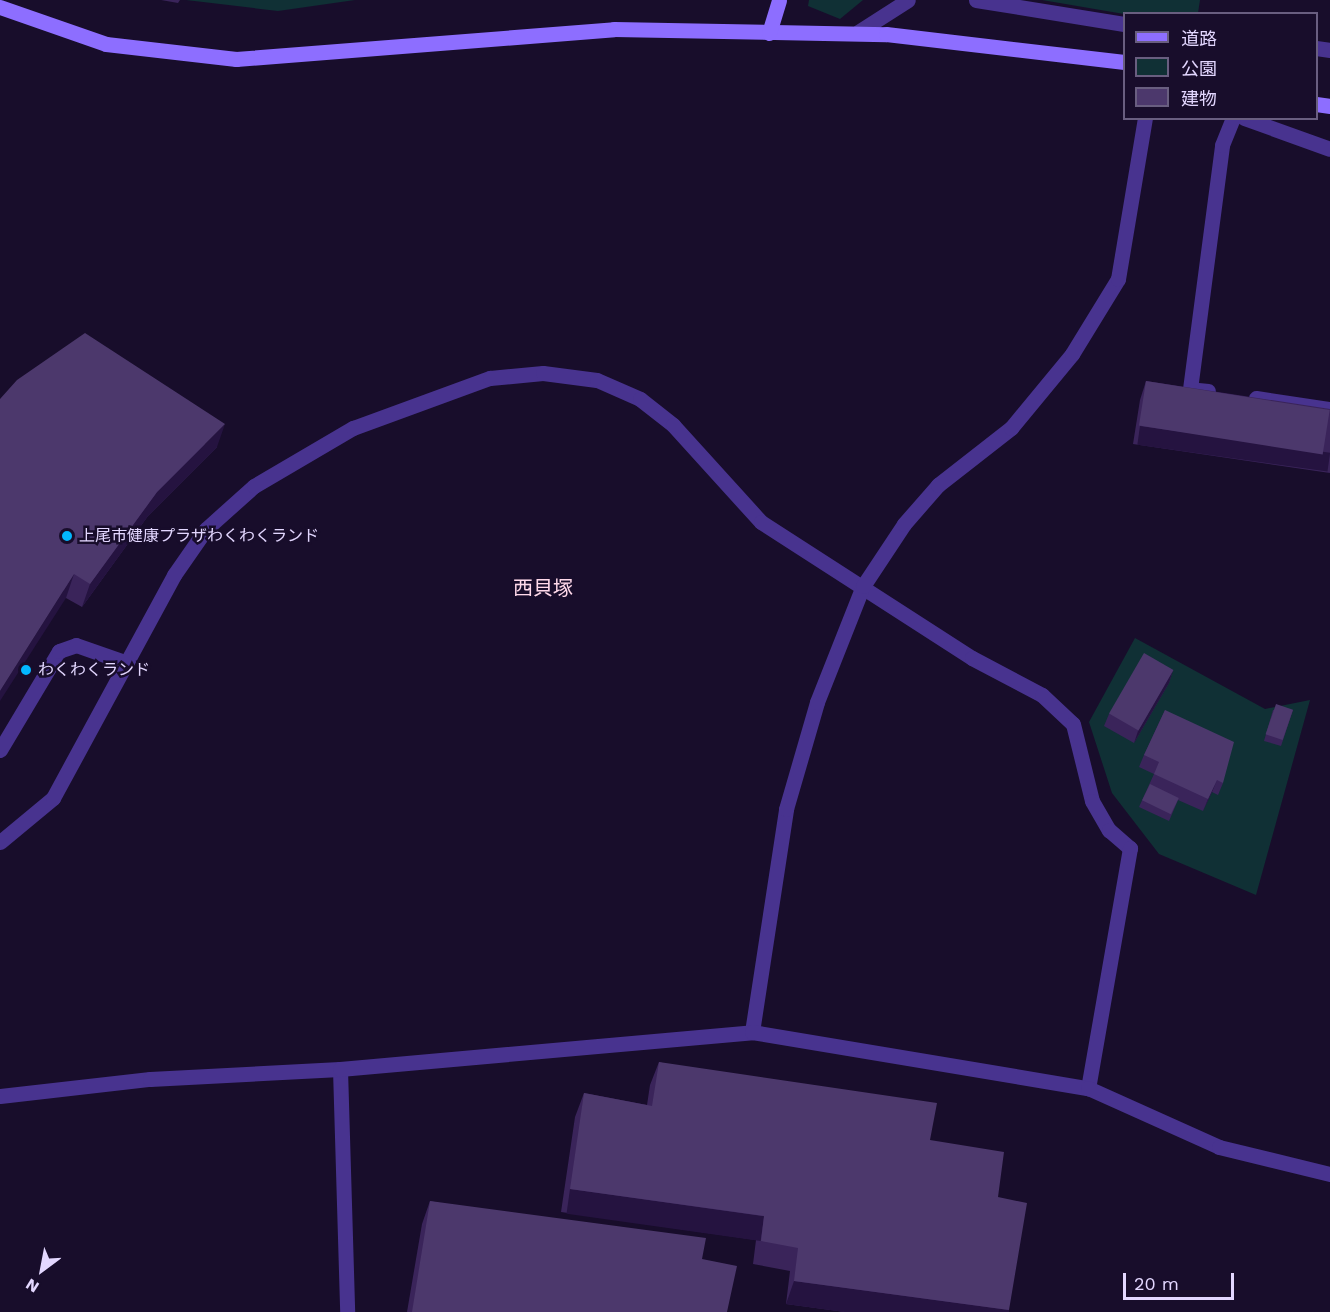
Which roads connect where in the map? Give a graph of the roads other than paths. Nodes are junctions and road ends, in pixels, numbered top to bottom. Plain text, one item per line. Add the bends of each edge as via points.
1 (779, 0) edge
2 (908, 0) edge
3 (976, 0) edge
4 (0, 7) edge
5 (1123, 24) edge
6 (858, 32) junction
7 (770, 33) junction
8 (1123, 62) edge
9 (1144, 120) edge
10 (1232, 120) edge
11 (1250, 120) edge
12 (1330, 149) edge
13 (1330, 409) edge
14 (863, 586) junction
15 (127, 663) junction
16 (0, 750) edge
17 (0, 842) edge
18 (752, 1032) junction
19 (340, 1069) junction
20 (1089, 1088) junction
21 (0, 1096) edge
22 (1330, 1174) edge
23 (347, 1312) edge

1 - 7 street
2 - 6 street
3 - 5 street
4 - 7 street via 106,44 236,60 614,29
6 - 7 street
6 - 8 street
9 - 14 street via 1118,279 1072,354 1019,419 938,485 904,524
10 - 13 street via 1222,145 1190,389
11 - 12 street
14 - 15 street via 761,522 697,449 640,399 597,380 543,373 490,378 353,428 254,486 206,529 180,566
14 - 18 street via 816,702 786,809
14 - 20 street via 1060,709 1072,724 1092,801 1109,830 1130,848
15 - 16 street via 76,645 58,651
15 - 17 street via 53,798
18 - 19 street
18 - 20 street
19 - 21 street via 150,1079
19 - 23 street
20 - 22 street via 1219,1147

